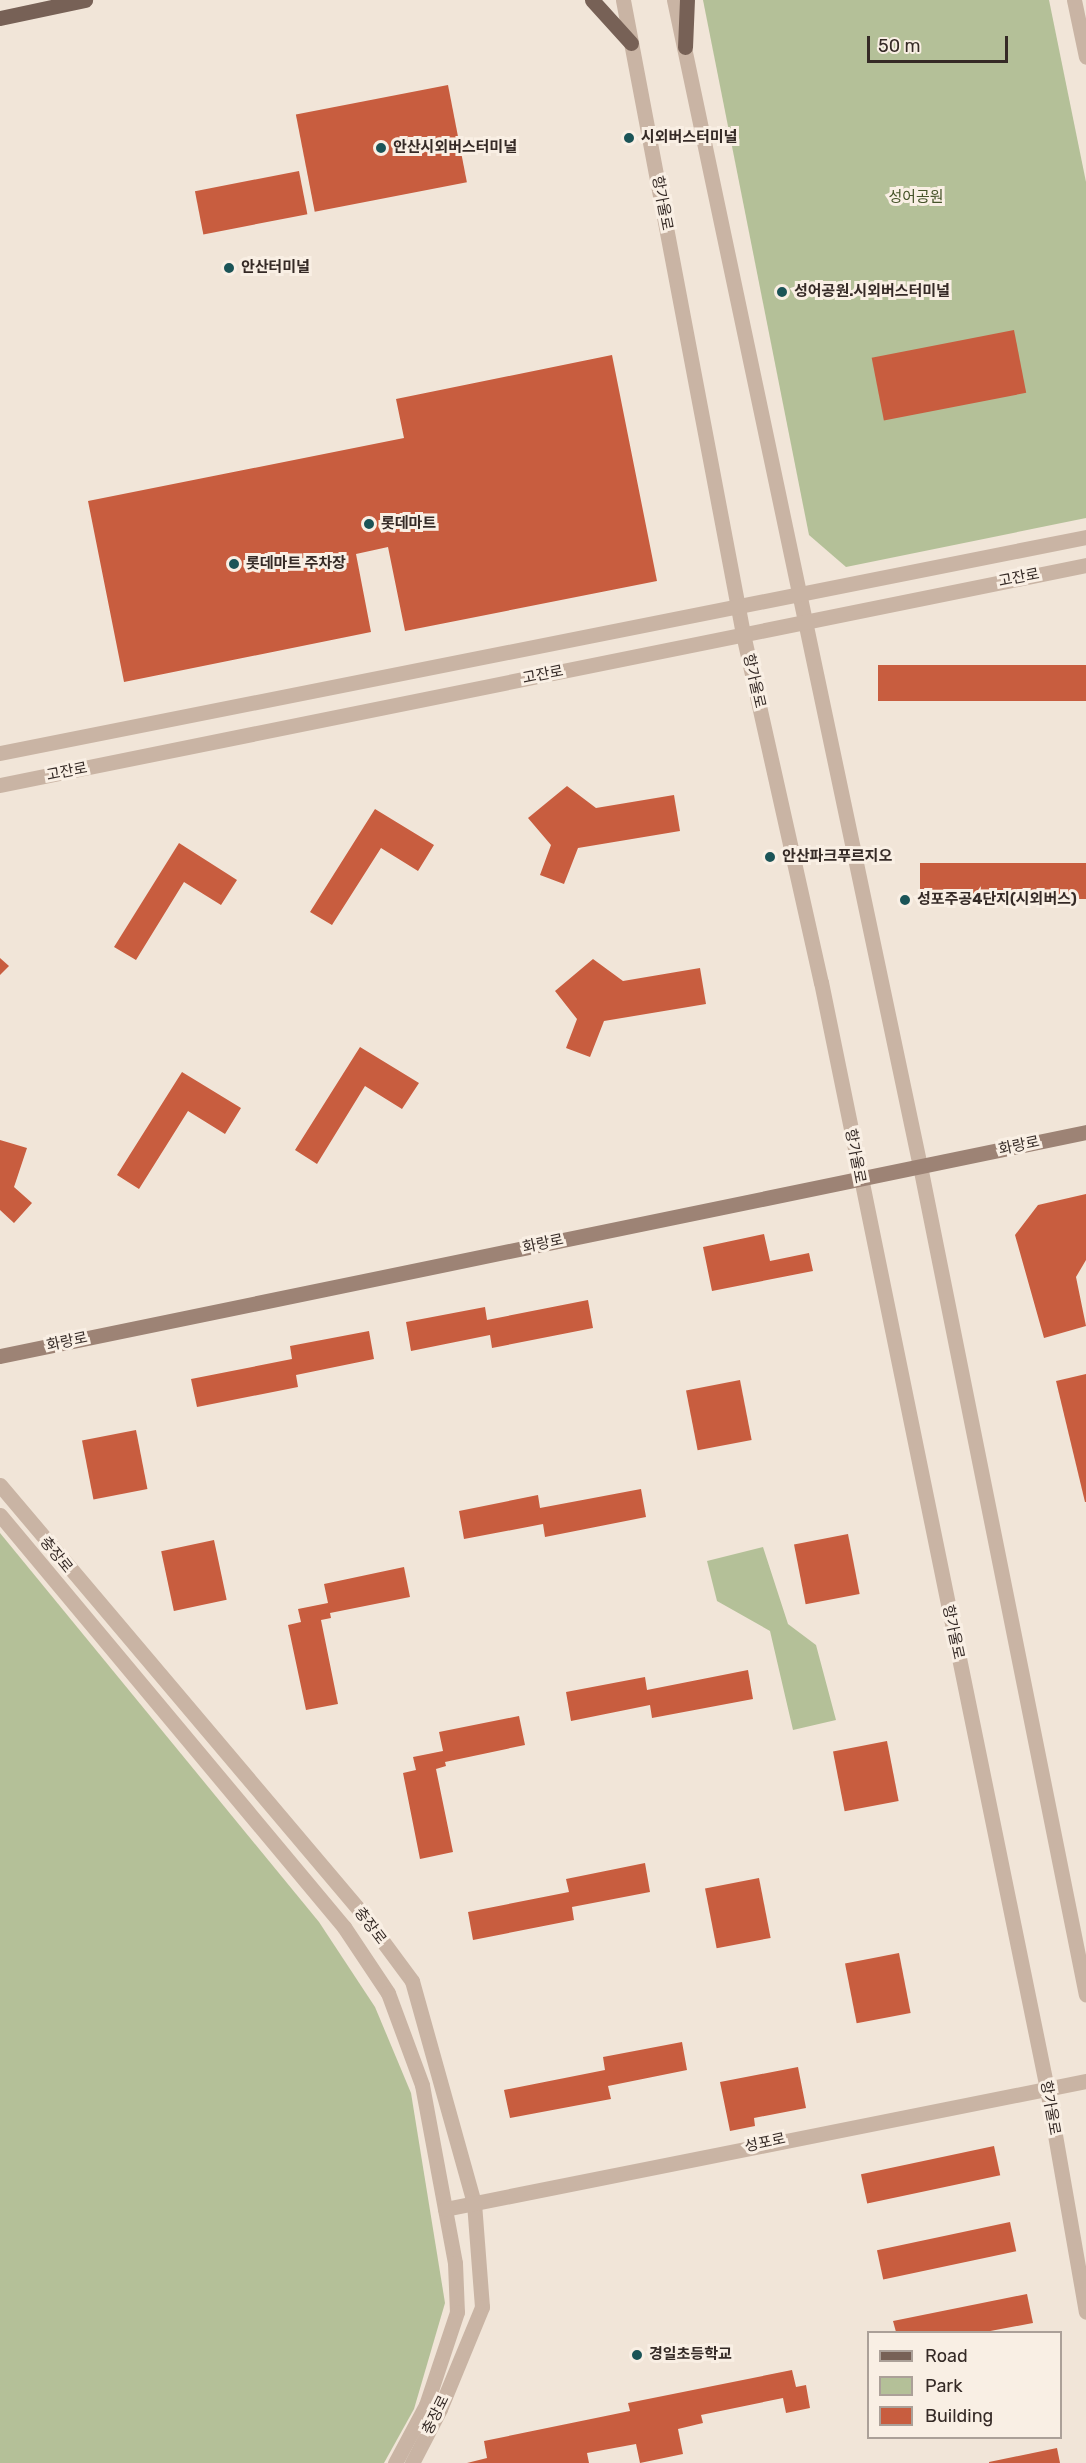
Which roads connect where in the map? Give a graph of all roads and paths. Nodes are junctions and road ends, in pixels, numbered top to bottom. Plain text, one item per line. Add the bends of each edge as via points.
1 (85, 0) edge
2 (592, 0) edge
3 (623, 0) edge
4 (674, 0) edge
5 (687, 0) edge
6 (1074, 0) edge
7 (0, 18) edge
8 (631, 43) junction
9 (685, 47) junction
10 (1086, 57) edge
11 (1086, 537) edge
12 (1086, 565) edge
13 (798, 593) junction
14 (738, 605) junction
15 (804, 622) junction
16 (743, 634) junction
17 (0, 753) edge
18 (0, 785) edge
19 (1086, 1132) edge
20 (920, 1166) junction
21 (859, 1179) junction
22 (0, 1356) edge
23 (0, 1485) edge
24 (0, 1515) edge
25 (1086, 1995) edge
26 (1086, 2080) edge
27 (1047, 2089) junction
28 (474, 2203) junction
29 (445, 2209) junction
30 (1086, 2312) edge
31 (395, 2463) edge
32 (412, 2463) edge

1 - 7 main road
2 - 8 main road
3 - 8 street, 항가울로
4 - 9 street
5 - 9 main road
6 - 10 street
8 - 14 street, 항가울로
9 - 13 street
11 - 13 street, 고잔로
12 - 15 street, 고잔로
13 - 14 street, 고잔로
13 - 15 street
14 - 16 street, 항가울로
14 - 17 street, 고잔로
15 - 16 street, 고잔로
15 - 20 street
16 - 18 street, 고잔로
16 - 21 street, 항가울로 via 821,982
19 - 20 main road, 화랑로
20 - 21 main road, 화랑로
20 - 25 street
21 - 22 main road, 화랑로
21 - 27 street, 항가울로
23 - 28 street, 충장로 via 361,1912 412,1981
24 - 29 street, 충장로 via 344,1927 388,1993 422,2085
26 - 27 street, 성포로
27 - 28 street, 성포로
27 - 30 street, 항가울로
28 - 29 street, 성포로
28 - 32 street, 충장로 via 483,2307
29 - 31 street, 충장로 via 455,2263 457,2312 426,2405

